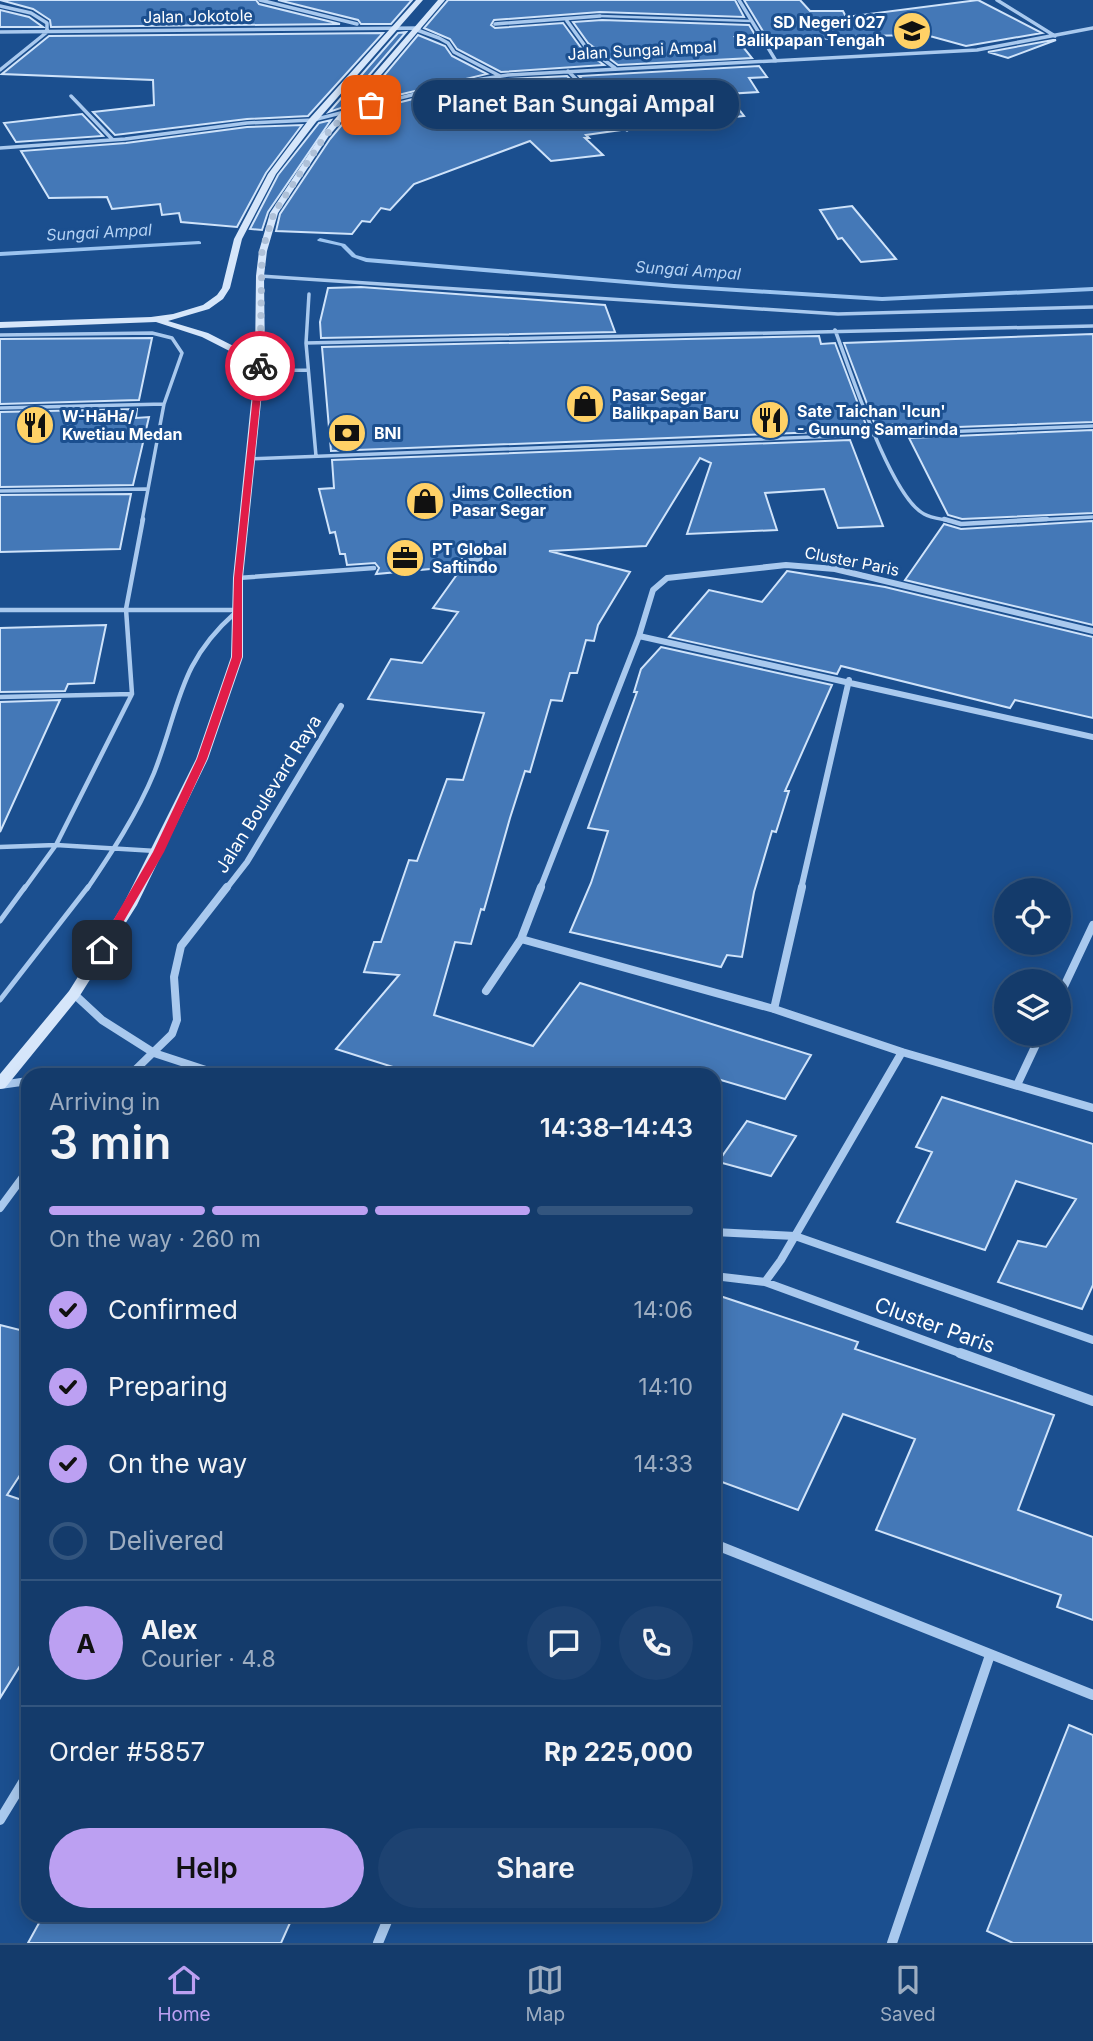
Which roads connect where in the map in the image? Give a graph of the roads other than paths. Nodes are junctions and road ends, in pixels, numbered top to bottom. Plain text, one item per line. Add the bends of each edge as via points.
1 (260, 0) edge
2 (420, 0) edge
3 (442, 0) edge
4 (739, 0) edge
5 (998, 0) edge
6 (0, 6) edge
7 (600, 16) joint
8 (567, 21) junction
9 (751, 21) junction
10 (495, 24) dead end
11 (368, 26) junction
12 (396, 27) junction
13 (1093, 28) edge
14 (418, 29) junction
15 (0, 32) edge
16 (47, 32) junction
17 (1056, 36) junction
18 (776, 61) junction
19 (615, 68) junction
20 (0, 70) edge
21 (568, 71) junction
22 (501, 76) junction
23 (71, 96) dead end
24 (348, 111) junction
25 (313, 120) junction
26 (627, 130) dead end
27 (112, 139) junction
28 (0, 148) edge
29 (253, 209) junction
30 (276, 209) junction
31 (260, 276) junction
32 (309, 294) dead end
33 (1093, 307) edge
34 (152, 320) junction
35 (0, 325) edge
36 (1093, 326) edge
37 (835, 330) junction
38 (0, 335) edge
39 (306, 343) junction
40 (260, 367) junction
41 (308, 370) junction
42 (164, 404) junction
43 (0, 408) edge
44 (1093, 426) edge
45 (874, 432) junction
46 (316, 456) junction
47 (250, 459) junction
48 (146, 489) junction
49 (0, 491) edge
50 (1093, 517) edge
51 (481, 559) dead end
52 (465, 561) dead end
53 (374, 568) dead end
54 (238, 578) junction
55 (126, 609) junction
56 (0, 610) edge
57 (238, 610) junction
58 (1093, 631) edge
59 (639, 636) junction
60 (849, 680) junction
61 (132, 694) junction
62 (0, 697) edge
63 (341, 706) dead end
64 (1093, 737) edge
65 (56, 845) junction
66 (0, 847) edge
67 (114, 849) junction
68 (159, 852) junction
69 (0, 921) edge
70 (1093, 925) edge
71 (521, 939) junction
72 (1071, 972) edge
73 (486, 991) dead end
74 (74, 994) junction
75 (0, 1000) edge
76 (774, 1009) junction
77 (1035, 1046) edge
78 (902, 1052) junction
79 (154, 1053) junction
80 (138, 1068) edge
81 (200, 1068) edge
82 (21, 1082) edge
83 (0, 1084) edge
84 (1017, 1085) junction
85 (1093, 1108) edge
86 (21, 1180) edge
87 (0, 1208) edge
88 (721, 1232) edge
89 (795, 1236) junction
90 (721, 1277) edge
91 (765, 1282) junction
92 (1093, 1340) edge
93 (1093, 1401) edge
94 (721, 1547) edge
95 (990, 1655) junction
96 (1093, 1695) edge
97 (21, 1786) edge
98 (0, 1820) edge
99 (387, 1922) edge
100 (378, 1943) edge
101 (892, 1943) edge

1 - 11 street
2 - 12 main road
3 - 14 main road
4 - 9 street
5 - 17 street
6 - 16 street via 45,20
7 - 8 street
7 - 9 lane
8 - 10 street
8 - 19 street via 585,46
9 - 18 street
11 - 12 street, Jalan Jokotole
11 - 16 street, Jalan Jokotole
12 - 14 street, Jalan Jokotole
12 - 25 main road
13 - 17 street, Jalan Sungai Ampal
14 - 22 street
14 - 24 main road
15 - 16 street, Jalan Jokotole
16 - 20 street
17 - 18 street, Jalan Sungai Ampal via 977,50
18 - 19 street, Jalan Sungai Ampal
19 - 21 street, Jalan Sungai Ampal
21 - 22 street, Jalan Sungai Ampal
21 - 26 street
22 - 24 street, Jalan Sungai Ampal
23 - 27 street
24 - 25 street, Jalan Sungai Ampal
24 - 30 main road via 319,144
25 - 27 street, Jalan Sungai Ampal
25 - 29 main road via 272,174
27 - 28 street, Jalan Sungai Ampal
29 - 30 main road
29 - 34 main road via 220,297 189,313
30 - 31 main road via 262,251
31 - 33 lane via 838,314
31 - 40 main road
32 - 39 lane
34 - 35 main road
34 - 40 main road via 205,335
36 - 37 lane
37 - 39 lane
37 - 45 lane
38 - 42 lane via 132,331 172,338 182,352
39 - 41 lane
40 - 41 lane
40 - 47 main road
41 - 46 lane
42 - 43 lane
42 - 48 lane
44 - 45 lane
45 - 46 lane
45 - 50 lane via 902,491 933,519 973,524
46 - 47 lane
47 - 54 main road
48 - 49 lane
48 - 55 lane
51 - 52 lane
53 - 54 lane
54 - 57 main road
55 - 56 lane
55 - 57 lane
55 - 61 lane
57 - 67 lane via 206,639 149,784
57 - 68 main road via 237,657 202,759
58 - 59 street, Cluster Paris via 856,574 786,565 667,578 653,590
59 - 60 street
59 - 71 street, Cluster Paris
60 - 64 street
60 - 76 street
61 - 62 lane
61 - 65 lane
63 - 79 street, Jalan Boulevard Raya via 247,862 181,946 174,977 177,1020 172,1034
65 - 66 lane
65 - 67 lane
65 - 69 lane
67 - 68 lane
67 - 75 lane via 39,955
68 - 74 main road
70 - 72 street
71 - 73 street, Cluster Paris
71 - 76 street
74 - 79 street via 102,1020
74 - 83 main road
76 - 78 street
77 - 84 street
78 - 84 street
78 - 89 street
79 - 80 street, Jalan Boulevard Raya
79 - 81 street
82 - 83 street
84 - 85 street
86 - 87 street
88 - 89 street, Cluster Paris
89 - 91 street
89 - 92 street, Cluster Paris
90 - 91 street, Cluster Paris
91 - 93 street, Cluster Paris
94 - 95 street
95 - 96 street
95 - 101 street
97 - 98 street
99 - 100 street

